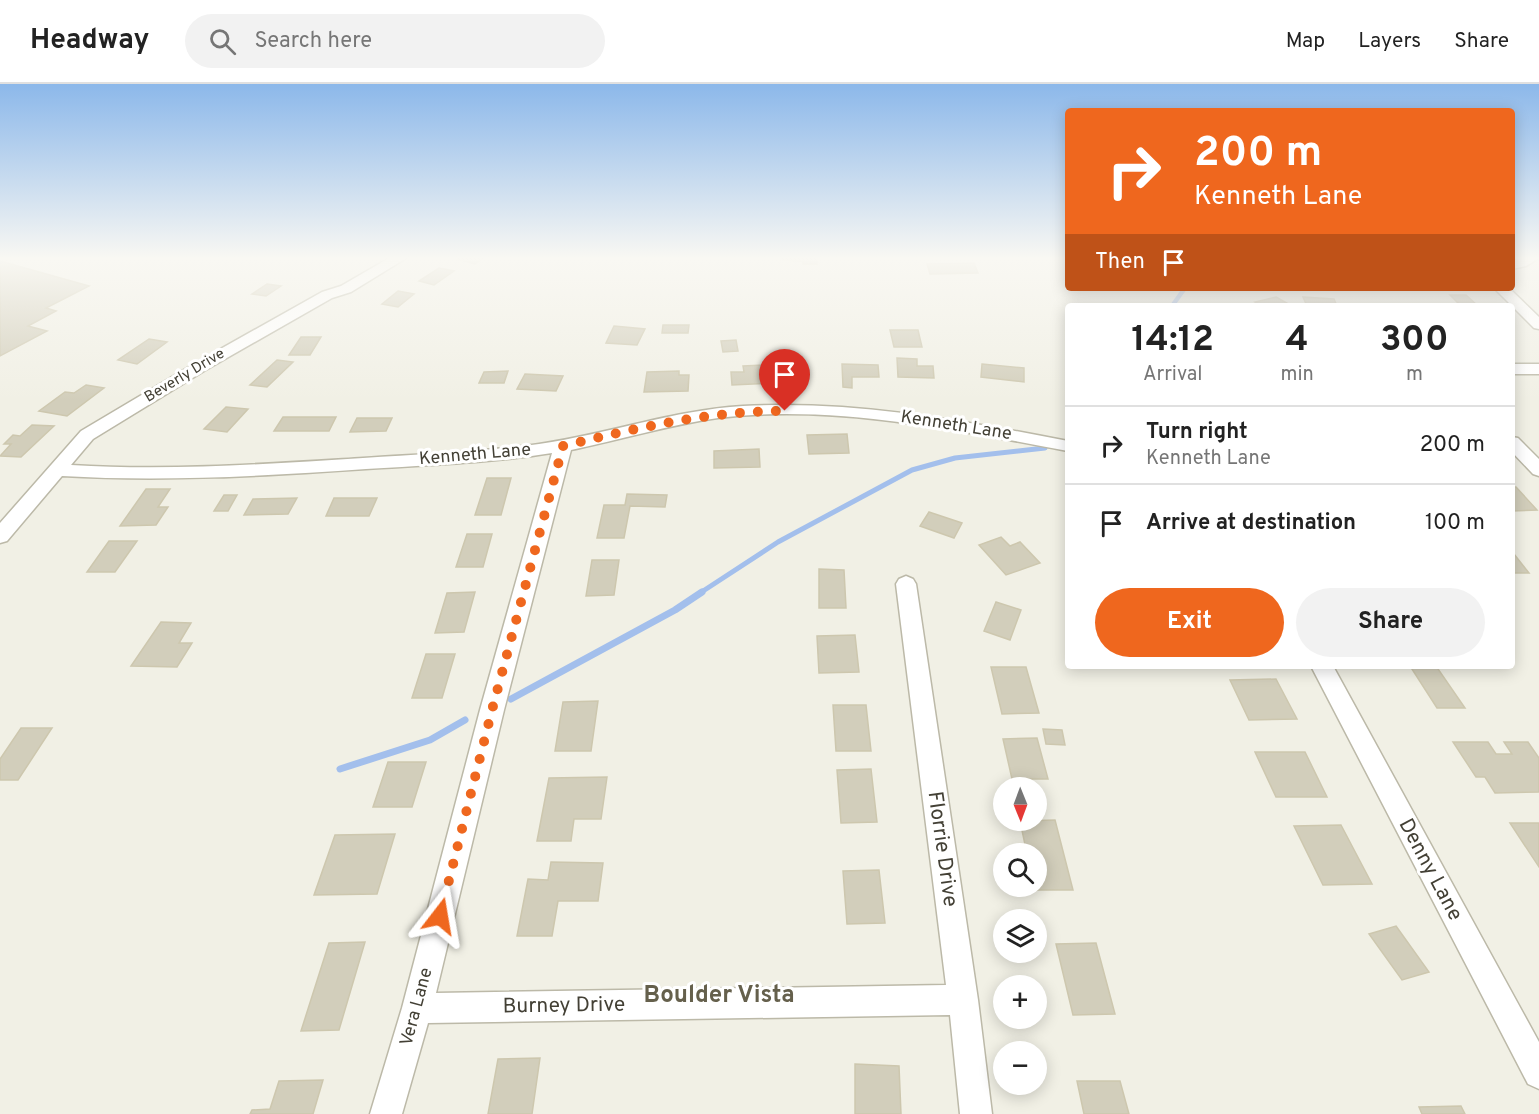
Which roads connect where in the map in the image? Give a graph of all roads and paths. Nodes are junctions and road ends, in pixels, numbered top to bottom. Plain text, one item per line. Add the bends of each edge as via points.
1 (309, 305) edge
2 (1519, 305) edge
3 (1539, 325) edge
4 (1515, 369) edge
5 (1539, 369) edge
6 (1065, 445) edge
7 (1515, 445) edge
8 (563, 446) junction
9 (1515, 466) edge
10 (1538, 468) edge
11 (56, 470) junction
12 (0, 536) edge
13 (906, 584) dead end
14 (1324, 669) edge
15 (963, 1000) junction
16 (417, 1008) junction
17 (1539, 1073) edge
18 (386, 1114) edge
19 (975, 1114) edge

1 - 11 street, Beverly Drive via 87,435
2 - 3 street
4 - 5 street
6 - 8 street, Kenneth Lane via 921,419 807,410 715,414
7 - 10 street
8 - 11 street, Kenneth Lane via 502,454 256,471 125,475
8 - 16 street, Vera Lane
9 - 10 street
11 - 12 street, Beverly Drive
13 - 15 street, Florrie Drive
14 - 17 street, Denny Lane
15 - 16 street, Burney Drive
15 - 19 street, Florrie Drive
16 - 18 street, Vera Lane

